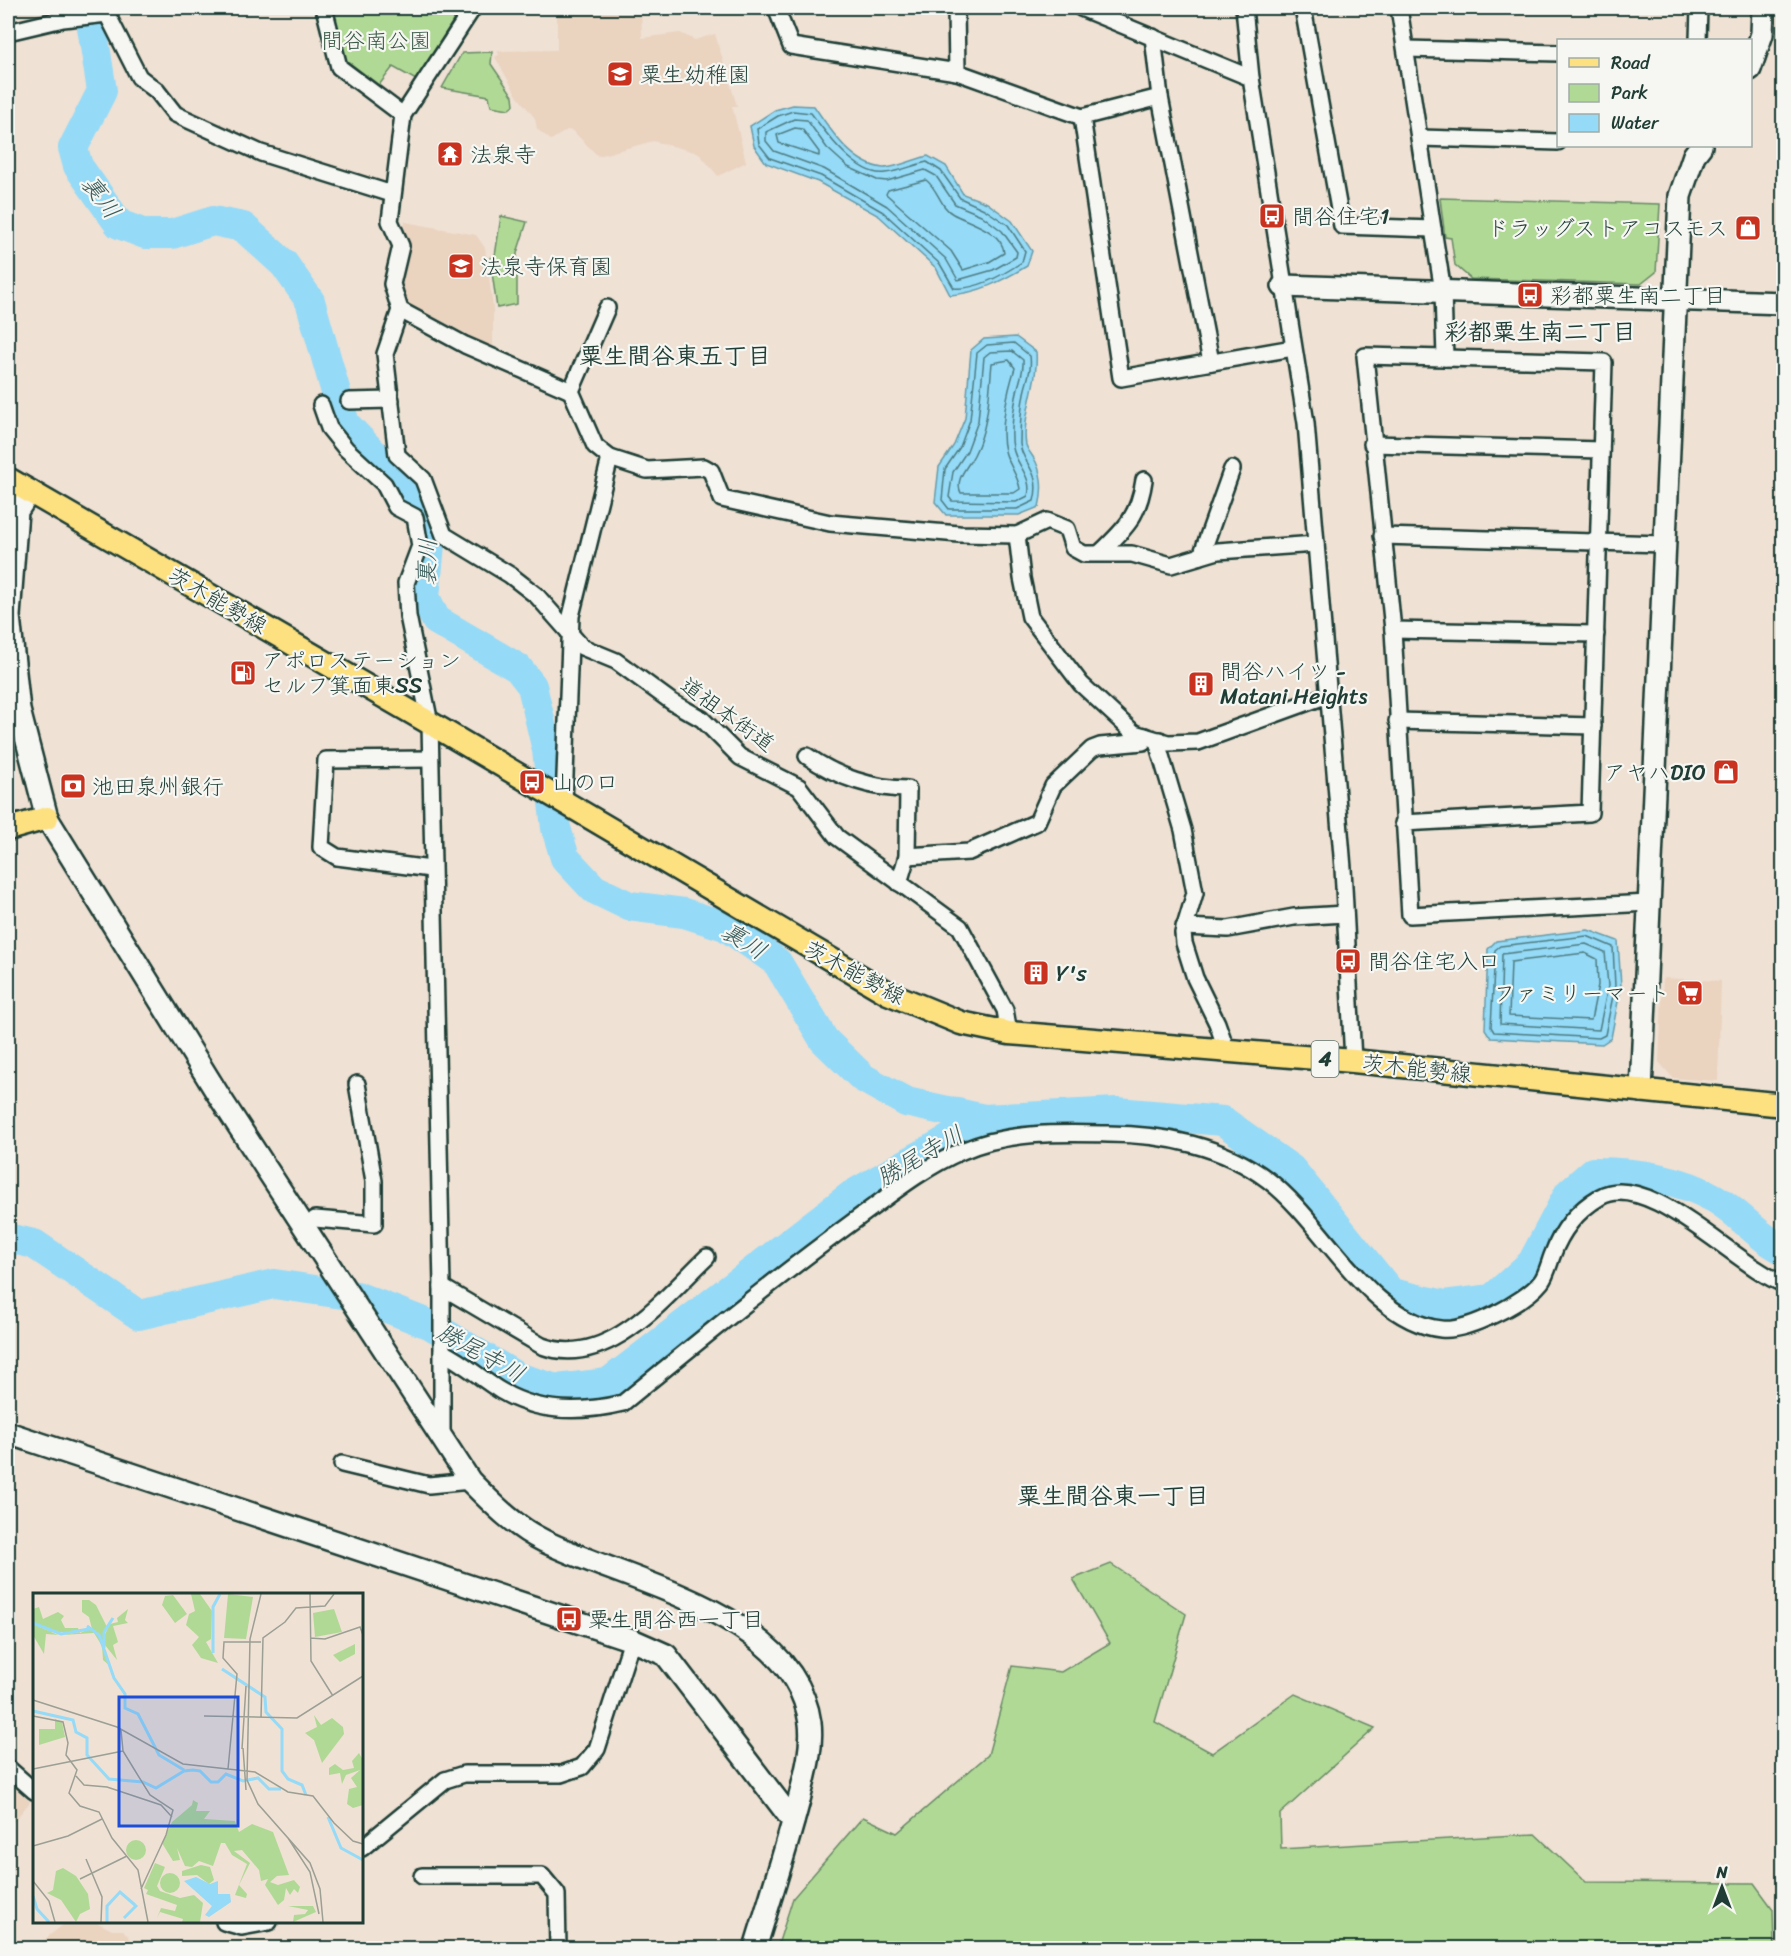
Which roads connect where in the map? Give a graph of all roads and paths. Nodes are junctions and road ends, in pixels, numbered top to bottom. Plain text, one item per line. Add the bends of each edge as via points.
1 (324, 8) edge
2 (473, 8) edge
3 (776, 8) edge
4 (956, 8) edge
5 (1081, 8) edge
6 (1244, 8) edge
7 (1304, 8) edge
8 (1399, 8) edge
9 (1699, 8) edge
10 (1763, 8) edge
11 (107, 11) edge
12 (8, 33) edge
13 (1153, 37) junction
14 (1698, 39) edge
15 (1406, 49) junction
16 (1557, 53) edge
17 (1752, 63) edge
18 (957, 72) junction
19 (1251, 78) junction
20 (1160, 97) junction
21 (403, 115) junction
22 (1082, 117) junction
23 (1420, 138) junction
24 (1557, 142) edge
25 (1701, 147) edge
26 (392, 194) junction
27 (1433, 229) junction
28 (1283, 286) junction
29 (1443, 291) junction
30 (1673, 300) junction
31 (1784, 303) edge
32 (607, 308) dead end
33 (400, 310) junction
34 (1293, 348) junction
35 (1445, 358) junction
36 (1211, 362) junction
37 (572, 391) junction
38 (390, 400) junction
39 (349, 401) dead end
40 (321, 405) dead end
41 (1372, 444) junction
42 (1601, 450) junction
43 (610, 458) junction
44 (1232, 469) dead end
45 (8, 479) edge
46 (1144, 480) dead end
47 (30, 491) junction
48 (433, 503) junction
49 (414, 517) junction
50 (1017, 536) junction
51 (1382, 536) junction
52 (1599, 542) junction
53 (1316, 544) junction
54 (1664, 544) junction
55 (1100, 553) junction
56 (1201, 556) junction
57 (1393, 630) junction
58 (1596, 634) junction
59 (569, 635) junction
60 (1328, 695) junction
61 (1397, 721) junction
62 (430, 723) junction
63 (1593, 726) junction
64 (1153, 738) junction
65 (807, 756) dead end
66 (430, 759) junction
67 (564, 802) junction
68 (47, 818) junction
69 (1403, 824) junction
70 (8, 829) edge
71 (907, 856) junction
72 (431, 869) junction
73 (899, 883) junction
74 (1649, 903) junction
75 (1345, 914) junction
76 (1184, 927) junction
77 (1009, 1033) junction
78 (1227, 1051) junction
79 (1353, 1061) junction
80 (357, 1084) dead end
81 (1641, 1091) junction
82 (1784, 1105) edge
83 (315, 1219) dead end
84 (707, 1257) dead end
85 (1784, 1284) edge
86 (441, 1287) junction
87 (442, 1352) junction
88 (8, 1433) edge
89 (442, 1441) junction
90 (342, 1464) dead end
91 (470, 1481) junction
92 (632, 1640) junction
93 (8, 1768) edge
94 (33, 1790) edge
95 (793, 1821) junction
96 (363, 1847) edge
97 (422, 1876) dead end
98 (227, 1923) edge
99 (264, 1923) edge
100 (558, 1948) edge
101 (755, 1948) edge

1 - 21 street via 339,67
2 - 21 street
3 - 18 street via 791,46
4 - 18 street
5 - 13 street
6 - 19 street
7 - 27 street via 1342,226
8 - 15 street
9 - 14 street
10 - 17 street via 1762,34
11 - 12 street
11 - 26 street via 139,76 175,114 261,153
13 - 19 street
13 - 20 street
15 - 16 street
15 - 23 street
18 - 22 street
19 - 28 street
20 - 22 street
20 - 36 street
21 - 26 street
22 - 36 street via 1121,378
23 - 24 street
23 - 27 street
25 - 30 street via 1680,196
26 - 33 street via 390,221 401,246 392,284
27 - 29 street
28 - 29 street
28 - 34 street
29 - 30 street
29 - 35 street
30 - 31 street
30 - 54 street
32 - 37 street
33 - 37 street via 465,345
33 - 38 street via 385,354
34 - 36 street
34 - 53 street via 1306,423
35 - 41 street via 1365,356
35 - 42 street via 1604,362
37 - 43 street via 595,446
38 - 39 street
38 - 48 street, 道祖本街道 via 397,455 423,479
40 - 49 street via 328,428 384,484 396,507
41 - 42 street
41 - 51 street
42 - 52 street
43 - 50 street via 647,470 704,467 711,471 722,499 830,523
43 - 59 street
44 - 56 street
45 - 47 main road, 茨木能勢線 / 4
46 - 55 street via 1128,526
47 - 62 main road, 茨木能勢線 / 4
47 - 68 street via 17,511 9,616 19,710
48 - 49 street
48 - 59 street, 道祖本街道 via 444,535 537,596
49 - 62 street via 420,546 406,583 408,616
50 - 55 street via 1047,521 1067,529 1073,548 1084,554
50 - 64 street via 1030,617 1081,684 1134,733
51 - 52 street
51 - 57 street
52 - 54 street
52 - 58 street
53 - 56 street via 1218,551
53 - 60 street
54 - 74 street
55 - 56 street via 1132,554 1172,565
57 - 58 street
57 - 61 street
58 - 63 street
59 - 67 street
59 - 73 street, 道祖本街道 via 582,647 616,661 702,719 740,757 799,787 837,837
60 - 64 street via 1198,742
60 - 75 street
61 - 63 street
61 - 69 street
62 - 66 street
62 - 67 main road, 茨木能勢線 / 4
63 - 69 street via 1590,813
64 - 71 street via 1092,749 1053,786 1037,822 969,852
64 - 76 street via 1183,830 1196,892
65 - 71 street via 831,773 885,789 908,789
66 - 72 street
66 - 72 street via 326,760 321,847 337,857
67 - 77 main road, 茨木能勢線 / 4 via 888,993 961,1023
68 - 70 main road
68 - 89 street via 213,1087
69 - 74 street via 1410,915
71 - 73 street
72 - 86 street
73 - 77 street, 道祖本街道 via 960,927 1005,1010
74 - 81 street
75 - 76 street via 1294,917 1228,929
75 - 79 street
76 - 78 street via 1184,943 1195,978
77 - 78 main road, 茨木能勢線 / 4
78 - 79 main road, 茨木能勢線 / 4
79 - 81 main road, 茨木能勢線 / 4
80 - 83 street via 375,1181 374,1224
81 - 82 main road, 茨木能勢線 / 4
84 - 86 street via 645,1317 611,1340 577,1352 542,1346
85 - 87 street via 1687,1218 1643,1196 1617,1192 1603,1195 1582,1210 1560,1234 1542,1282 1506,1308 1471,1326 1441,1329 1411,1319 1378,1300 1268,1179 1225,1156 1179,1140 1124,1134 1040,1133 963,1150 907,1182 774,1279 623,1403 594,1410 534,1405 501,1391
86 - 87 street
87 - 89 street
88 - 92 street
89 - 91 street
90 - 91 street via 429,1485
91 - 95 street via 507,1518 543,1541 715,1612 768,1646 796,1680 810,1724 807,1765
92 - 95 street via 666,1655
92 - 96 street via 597,1749 582,1767 561,1774 464,1774 445,1780
93 - 94 street
95 - 101 street
97 - 100 street via 542,1876 558,1894
98 - 99 street via 242,1928

